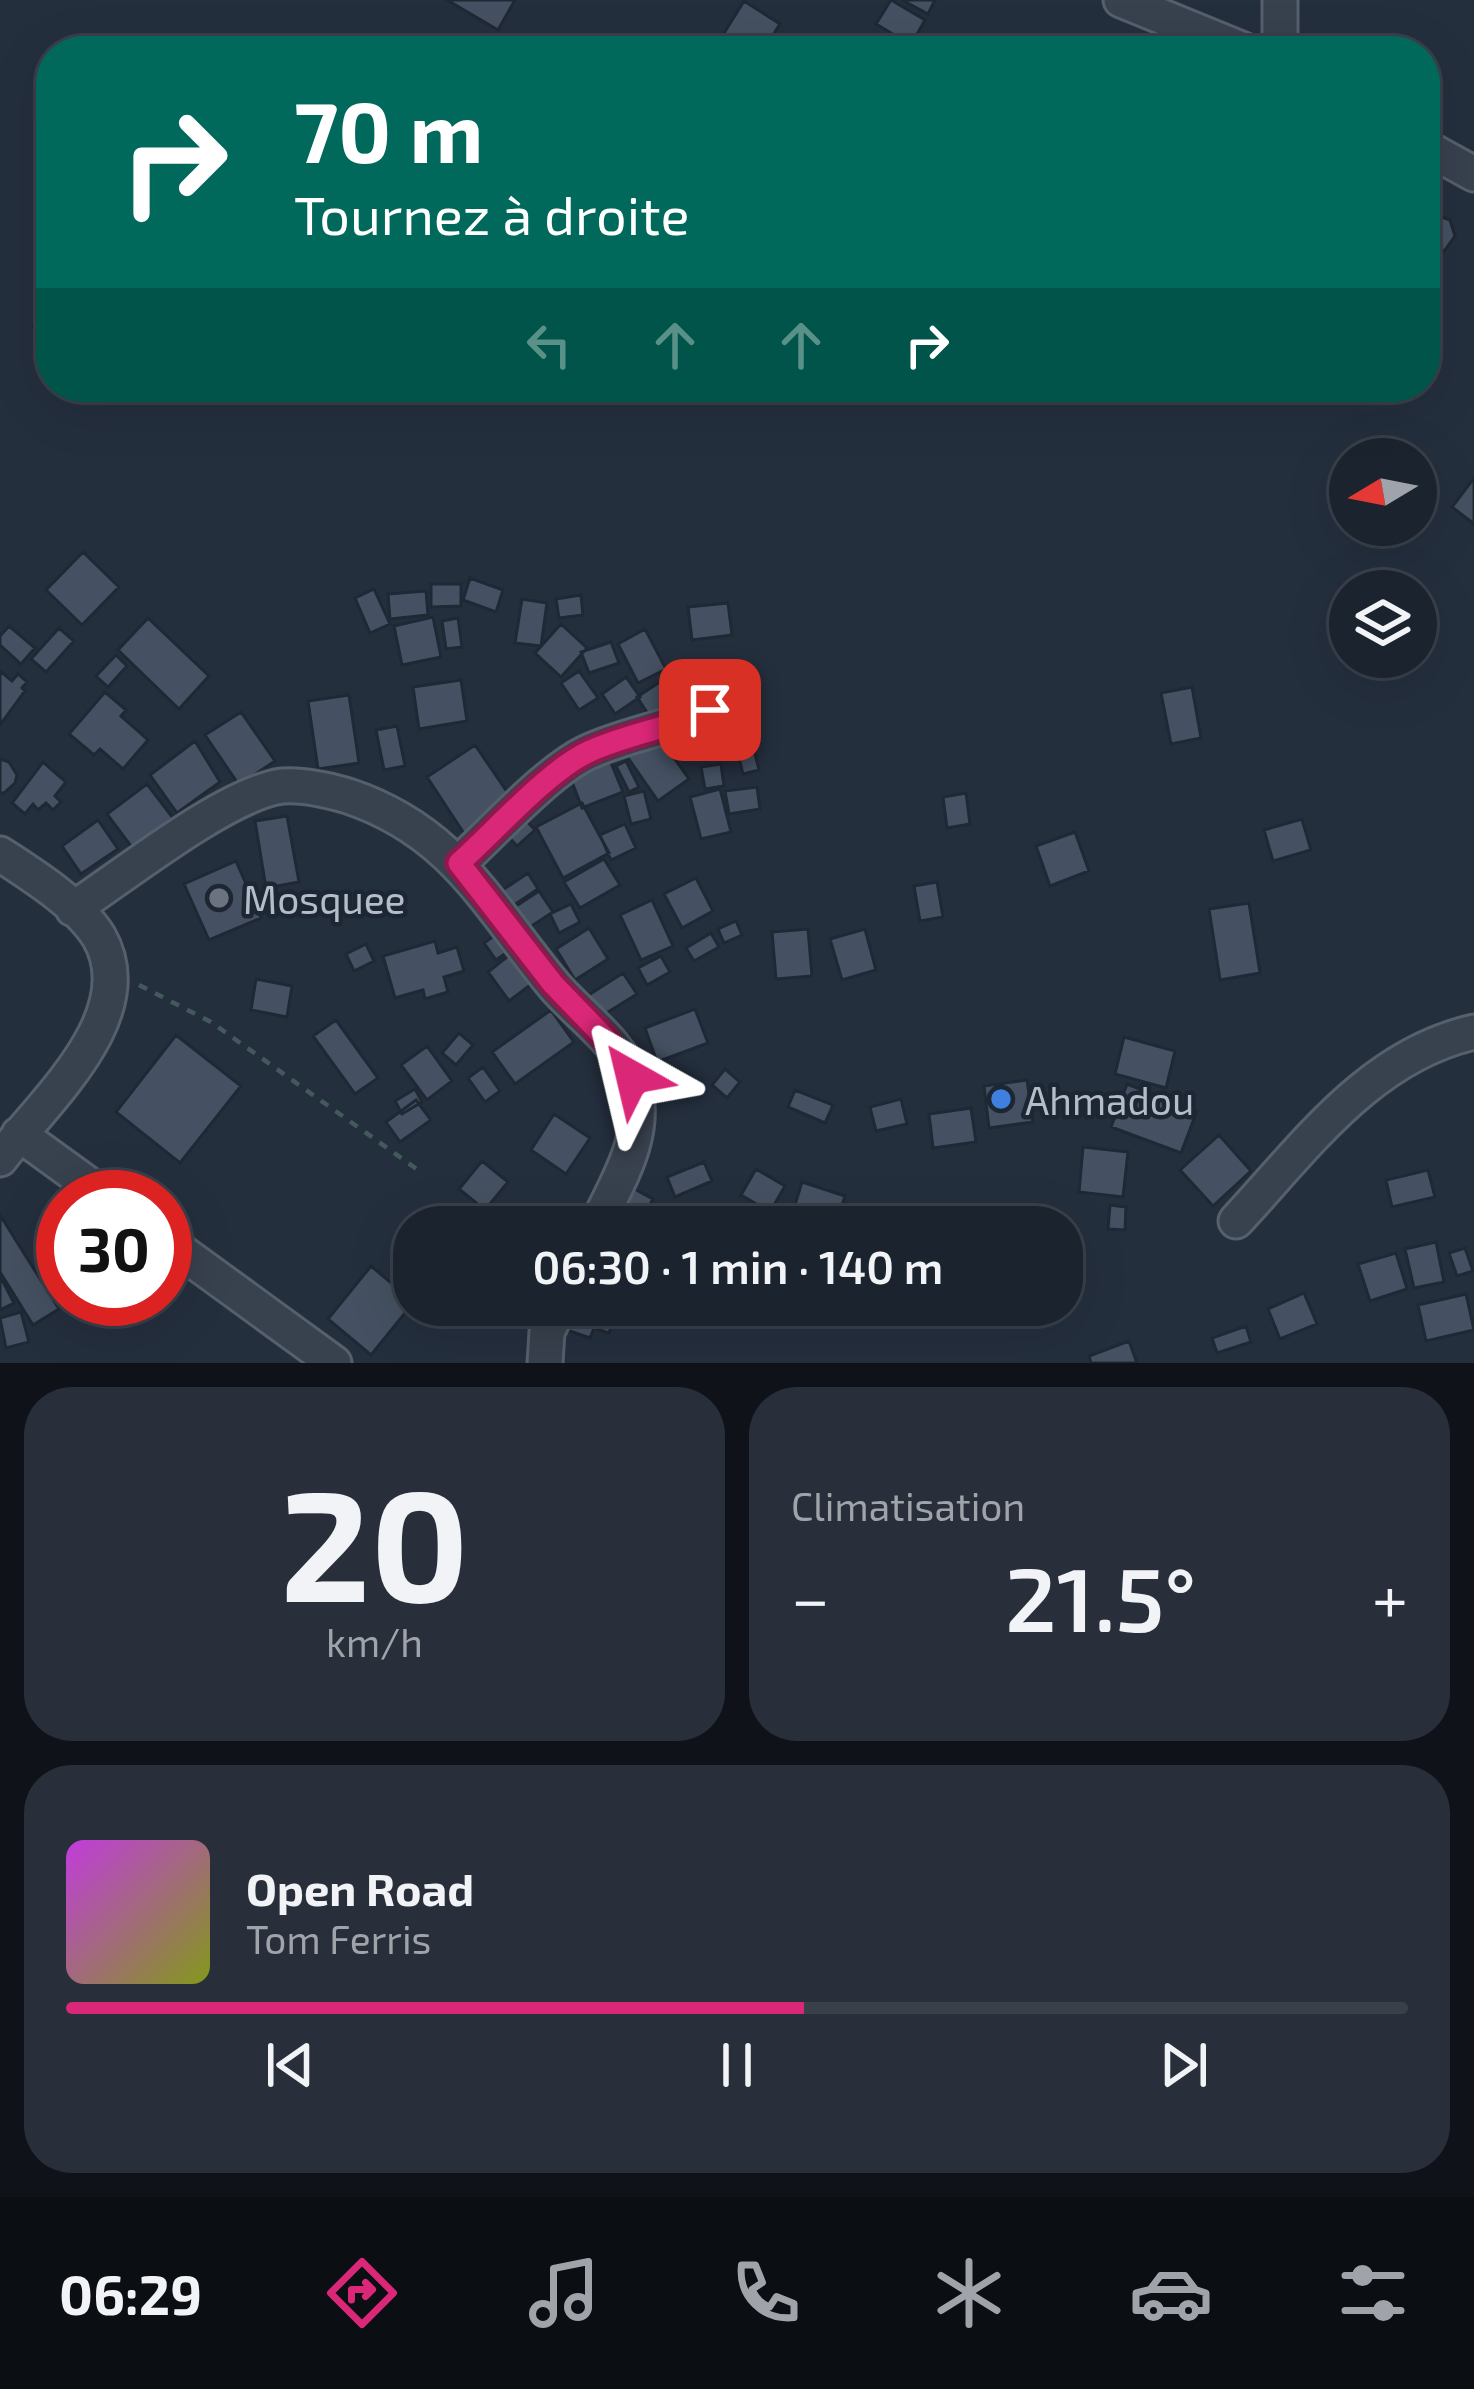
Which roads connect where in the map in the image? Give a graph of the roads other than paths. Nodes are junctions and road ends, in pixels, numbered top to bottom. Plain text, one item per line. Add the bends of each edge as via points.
1 (1121, 0) edge
2 (1280, 0) edge
3 (1209, 36) edge
4 (1280, 36) edge
5 (1440, 155) edge
6 (1474, 174) edge
7 (710, 710) dead end
8 (0, 854) edge
9 (459, 863) junction
10 (73, 910) junction
11 (1474, 1033) edge
12 (10, 1146) edge
13 (55, 1170) edge
14 (606, 1206) edge
15 (1236, 1221) dead end
16 (192, 1260) edge
17 (550, 1326) edge
18 (334, 1363) edge
19 (545, 1363) edge

1 - 3 street
2 - 4 street
5 - 6 street
7 - 9 street via 583,754
8 - 10 street
9 - 10 street via 387,809 331,790 279,786 231,804
9 - 14 street via 632,1077 639,1118 633,1149
10 - 12 street via 99,938 108,1004 99,1033
11 - 15 street via 1405,1056 1359,1089
12 - 13 street
16 - 18 street
17 - 19 street

